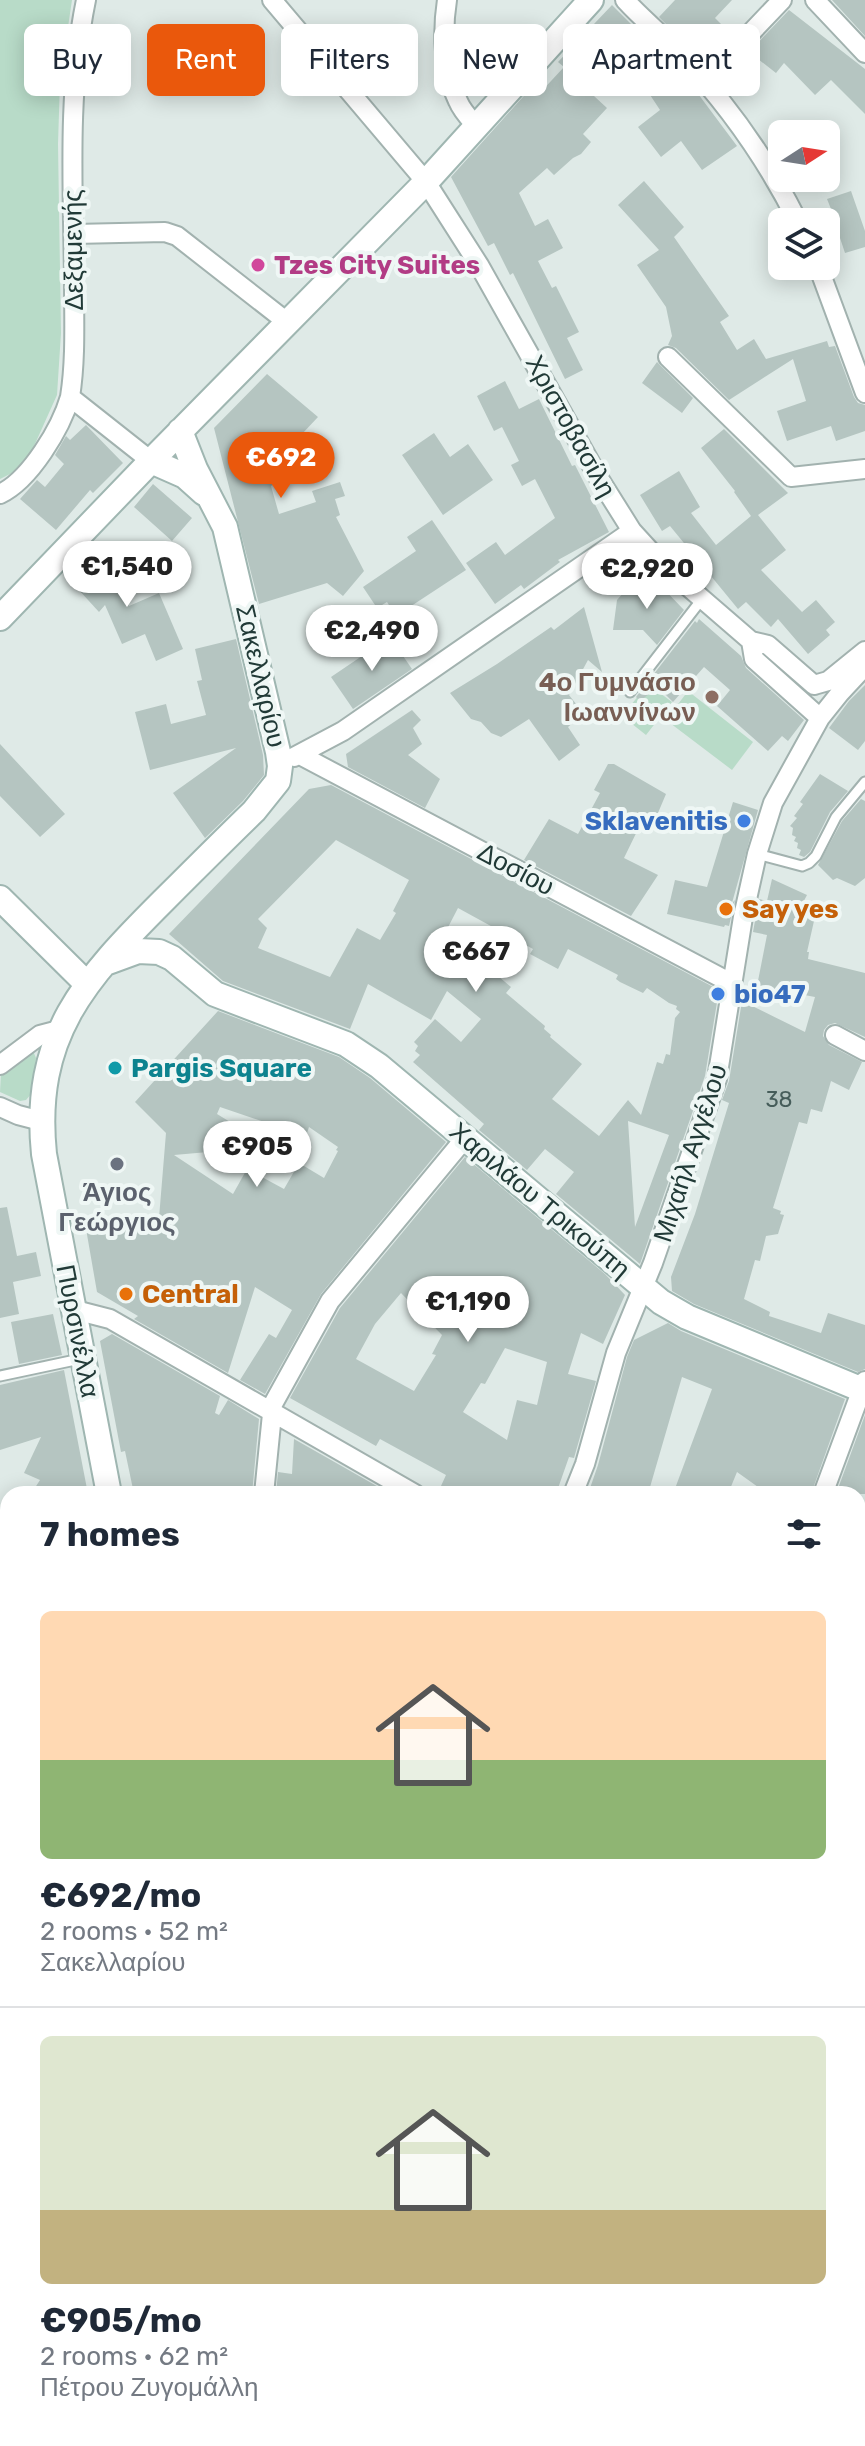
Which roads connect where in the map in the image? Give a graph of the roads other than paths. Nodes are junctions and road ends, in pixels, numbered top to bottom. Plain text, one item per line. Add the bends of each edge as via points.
1 (86, 0) edge
2 (272, 0) edge
3 (447, 0) edge
4 (591, 0) edge
5 (625, 0) edge
6 (782, 0) edge
7 (815, 0) edge
8 (650, 24) edge
9 (759, 24) edge
10 (865, 53) edge
11 (715, 96) edge
12 (477, 127) junction
13 (426, 182) junction
14 (791, 208) edge
15 (74, 234) junction
16 (823, 280) edge
17 (287, 322) junction
18 (668, 357) dead end
19 (865, 393) edge
20 (70, 397) junction
21 (180, 431) junction
22 (151, 461) junction
23 (865, 469) edge
24 (0, 494) edge
25 (217, 510) junction
26 (632, 531) junction
27 (702, 599) junction
28 (0, 618) edge
29 (751, 641) junction
30 (865, 651) edge
31 (865, 666) edge
32 (814, 685) junction
33 (630, 692) dead end
34 (820, 718) junction
35 (290, 758) junction
36 (865, 782) edge
37 (757, 854) junction
38 (0, 898) edge
39 (94, 975) junction
40 (731, 983) junction
41 (59, 1030) junction
42 (835, 1035) dead end
43 (865, 1051) edge
44 (0, 1065) edge
45 (0, 1107) edge
46 (41, 1121) junction
47 (466, 1137) junction
48 (644, 1289) junction
49 (75, 1310) junction
50 (84, 1358) junction
51 (0, 1376) edge
52 (864, 1387) edge
53 (271, 1411) junction
54 (108, 1486) edge
55 (265, 1486) edge
56 (401, 1486) edge
57 (576, 1486) edge
58 (826, 1486) edge

1 - 15 street, Δεξαμενής via 74,86
2 - 13 street, Χριστοβασίλη
3 - 12 street via 444,34 450,78 458,101
4 - 12 street
5 - 8 street
6 - 9 street
7 - 10 street
11 - 14 street via 755,148
12 - 13 street
13 - 17 street
13 - 26 street, Χριστοβασίλη
15 - 17 street via 177,236
15 - 20 street, Δεξαμενής
16 - 19 street
17 - 21 street
18 - 23 street via 791,477
20 - 22 street
20 - 24 street via 28,471
21 - 22 street
21 - 25 street, Σακελλαρίου
22 - 25 street, Σακελλαρίου via 189,479
22 - 28 street
25 - 35 street, Σακελλαρίου
26 - 27 street, Χριστοβασίλη
26 - 35 street via 343,731
27 - 29 street, Χριστοβασίλη
27 - 33 lane
29 - 32 street, Χριστοβασίλη via 768,645
29 - 34 street, Χριστοβασίλη via 754,659
30 - 32 street via 828,681
31 - 34 street, Μιχαήλ Αγγέλου
32 - 34 street
34 - 37 street, Μιχαήλ Αγγέλου via 773,803
35 - 39 street, Σακελλαρίου via 269,794
35 - 40 street, Δοσίου
36 - 37 lane via 809,863 802,866
37 - 40 street, Μιχαήλ Αγγέλου
38 - 39 street
39 - 41 street, Σακελλαρίου
39 - 47 street, Χαριλάου Τρικούπη via 138,951 159,952 223,997 346,1044
40 - 48 street, Μιχαήλ Αγγέλου via 717,1079
41 - 44 street via 40,1035
41 - 46 street, Πυρσινέλλα via 47,1068
42 - 43 street
45 - 46 street
46 - 49 street, Πυρσινέλλα
47 - 48 street, Χαριλάου Τρικούπη
47 - 53 street via 330,1301
48 - 52 street, Χαριλάου Τρικούπη via 687,1317
48 - 57 street, Μιχαήλ Αγγέλου via 616,1353
49 - 50 street, Πυρσινέλλα
49 - 53 street via 110,1319
50 - 51 lane
50 - 54 street, Πυρσινέλλα
52 - 58 street
53 - 55 street
53 - 56 street

